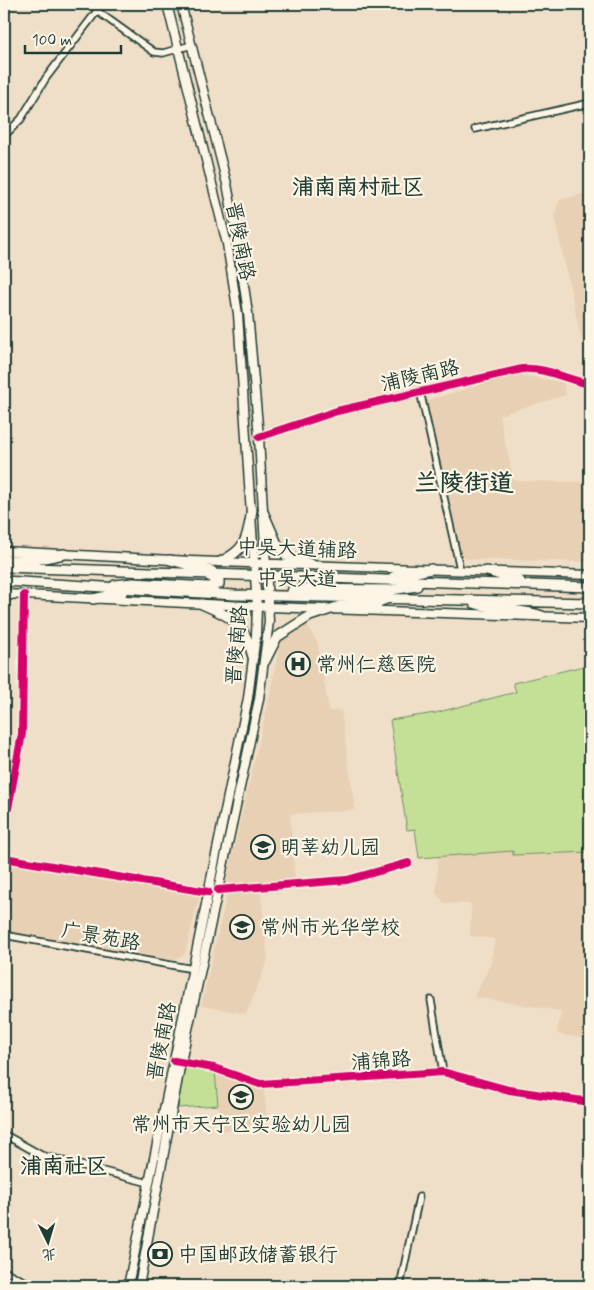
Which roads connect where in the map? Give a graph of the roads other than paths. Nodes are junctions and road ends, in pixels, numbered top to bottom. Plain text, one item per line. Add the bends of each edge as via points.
1 (94, 4) edge
2 (167, 4) edge
3 (181, 4) edge
4 (96, 12) junction
5 (192, 45) junction
6 (178, 48) junction
7 (590, 103) edge
8 (475, 129) dead end
9 (4, 136) edge
10 (590, 384) edge
11 (420, 391) junction
12 (259, 437) junction
13 (252, 510) junction
14 (263, 512) junction
15 (4, 551) edge
16 (64, 554) junction
17 (4, 560) edge
18 (170, 560) junction
19 (220, 562) junction
20 (254, 563) junction
21 (267, 563) junction
22 (311, 564) junction
23 (4, 567) edge
24 (431, 568) junction
25 (460, 569) junction
26 (487, 571) junction
27 (207, 575) junction
28 (227, 575) junction
29 (590, 575) edge
30 (255, 576) junction
31 (268, 577) junction
32 (350, 580) junction
33 (4, 581) edge
34 (440, 583) junction
35 (558, 586) junction
36 (95, 588) junction
37 (590, 588) edge
38 (136, 591) junction
39 (6, 594) edge
40 (24, 595) junction
41 (256, 595) junction
42 (269, 595) junction
43 (298, 596) junction
44 (390, 598) junction
45 (93, 599) junction
46 (464, 600) junction
47 (590, 603) edge
48 (202, 604) junction
49 (257, 607) junction
50 (269, 607) junction
51 (327, 609) junction
52 (542, 616) junction
53 (590, 618) edge
54 (253, 657) junction
55 (265, 661) junction
56 (4, 830) edge
57 (4, 858) edge
58 (408, 862) dead end
59 (218, 890) junction
60 (208, 892) junction
61 (4, 934) edge
62 (193, 969) junction
63 (431, 1000) dead end
64 (178, 1062) junction
65 (443, 1072) junction
66 (590, 1102) edge
67 (7, 1136) dead end
68 (149, 1183) junction
69 (419, 1197) dead end
70 (4, 1271) edge
71 (27, 1285) edge
72 (128, 1286) edge
73 (139, 1286) edge
74 (400, 1286) edge

1 - 4 street
2 - 6 main road, 晋陵南路
3 - 5 main road, 晋陵南路
4 - 6 street via 154,52
4 - 9 street via 46,78 21,119
5 - 6 street
5 - 12 main road, 晋陵南路 via 236,231 248,313
6 - 13 main road, 晋陵南路 via 227,244 238,314
7 - 8 street
10 - 11 street, 浦陵南路 via 534,368
11 - 12 street, 浦陵南路 via 337,411
11 - 25 street
12 - 14 main road, 晋陵南路
13 - 19 main road via 247,538 237,553
13 - 20 main road, 晋陵南路
14 - 21 main road, 晋陵南路
14 - 22 main road via 277,544 287,556
15 - 16 main road, 中吴大道辅路
16 - 17 main road via 34,560
16 - 18 main road, 中吴大道辅路
18 - 19 main road, 中吴大道辅路
18 - 28 main road
19 - 20 main road, 中吴大道辅路
20 - 21 main road, 中吴大道辅路
20 - 30 main road, 晋陵南路
21 - 22 main road, 中吴大道辅路
21 - 31 main road, 晋陵南路
22 - 24 main road, 中吴大道辅路
23 - 27 main road, 中吴大道
24 - 25 main road, 中吴大道辅路
24 - 32 main road via 397,577 361,576
25 - 26 main road, 中吴大道辅路
26 - 29 main road, 中吴大道辅路
26 - 35 main road via 514,580
27 - 28 main road, 中吴大道
27 - 36 main road via 219,580 219,584 209,588 134,583
28 - 30 main road, 中吴大道
30 - 31 main road, 中吴大道
30 - 41 main road, 晋陵南路
31 - 32 main road, 中吴大道
31 - 42 main road, 晋陵南路
32 - 34 main road, 中吴大道
33 - 36 main road, 中吴大道
34 - 35 main road, 中吴大道
34 - 43 main road via 391,590 293,589 292,592
35 - 37 main road, 中吴大道
36 - 38 main road, 中吴大道
38 - 41 main road, 中吴大道
38 - 45 main road
39 - 40 main road
40 - 45 main road
40 - 56 street via 22,734
41 - 42 main road, 中吴大道
41 - 49 main road, 晋陵南路
42 - 43 main road, 中吴大道
42 - 50 main road, 晋陵南路
43 - 44 main road, 中吴大道
44 - 46 main road, 中吴大道
44 - 51 main road via 371,605 343,605
45 - 48 main road
46 - 47 main road, 中吴大道
46 - 52 main road via 490,608 527,611
48 - 49 main road
48 - 54 main road via 230,616 239,624 249,640
49 - 50 main road
49 - 54 main road, 晋陵南路
50 - 51 main road
50 - 55 main road, 晋陵南路
51 - 52 main road
51 - 55 main road via 277,637
52 - 53 main road
54 - 60 main road, 晋陵南路 via 248,698
55 - 59 main road, 晋陵南路
57 - 60 street
58 - 59 street via 348,880
59 - 64 main road, 晋陵南路
60 - 62 main road, 晋陵南路
61 - 62 street, 广景苑路
62 - 64 main road, 晋陵南路
63 - 65 street
64 - 65 street, 浦锦路 via 214,1068 260,1084
64 - 68 main road, 晋陵南路
64 - 73 main road, 晋陵南路
65 - 66 street, 浦锦路 via 509,1090
67 - 68 street via 41,1155
68 - 72 main road, 晋陵南路
69 - 74 street
70 - 71 street

